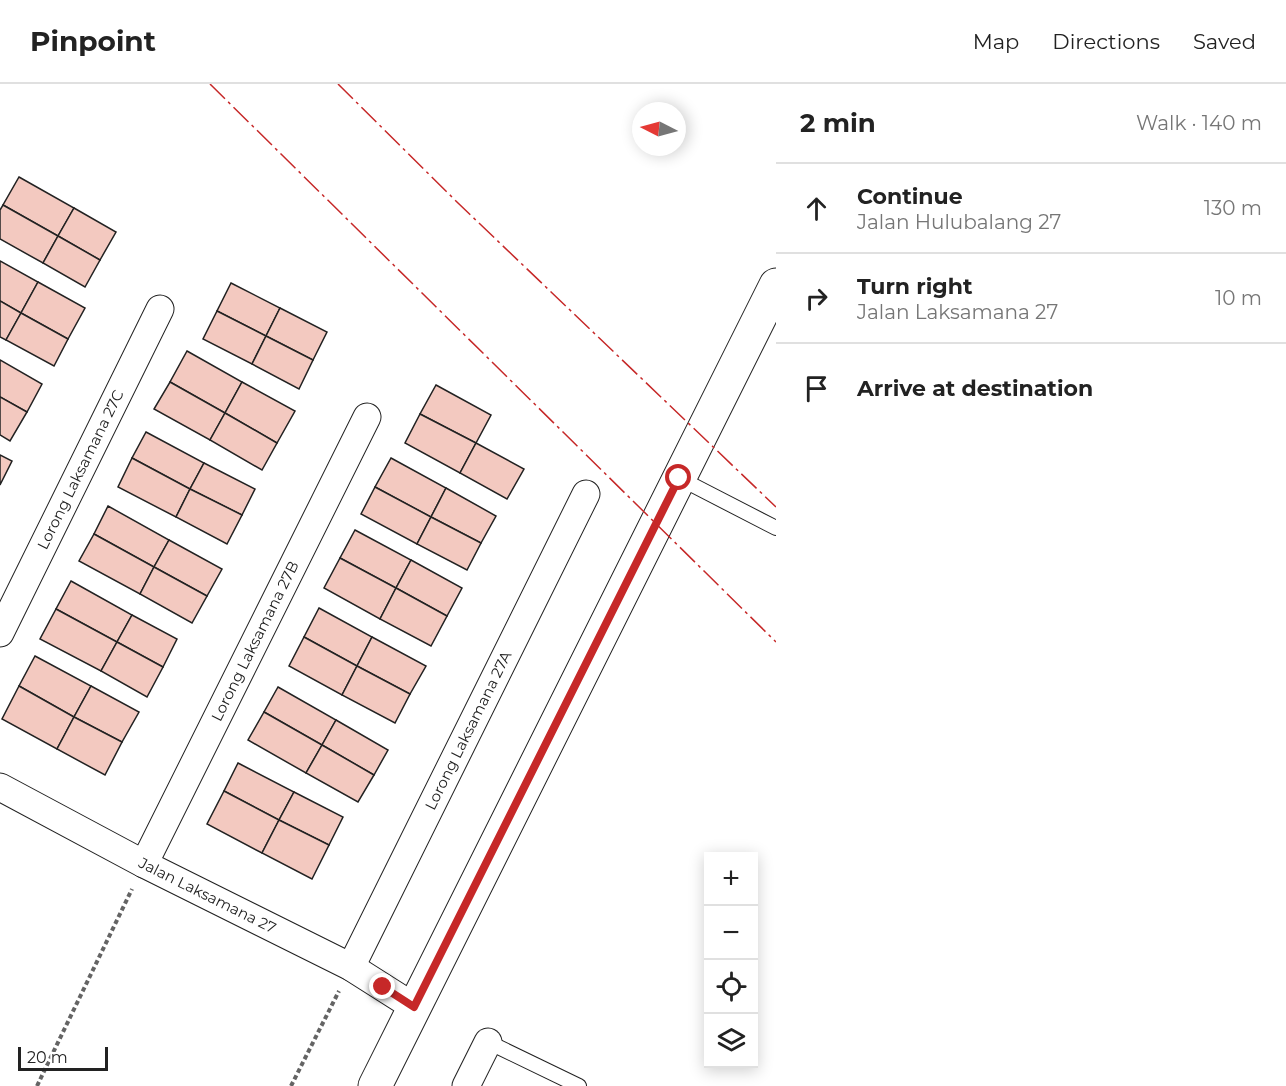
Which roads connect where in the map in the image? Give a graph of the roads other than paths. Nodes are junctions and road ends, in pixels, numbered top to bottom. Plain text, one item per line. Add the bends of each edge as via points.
1 (776, 285) edge
2 (160, 309) dead end
3 (367, 417) dead end
4 (679, 478) junction
5 (586, 494) dead end
6 (776, 528) edge
7 (0, 633) edge
8 (0, 787) edge
9 (144, 864) junction
10 (351, 967) junction
11 (414, 1007) junction
12 (488, 1042) joint
13 (375, 1086) edge
14 (466, 1086) edge
15 (579, 1086) edge

1 - 4 street
2 - 7 street, Lorong Laksamana 27C
3 - 9 street, Lorong Laksamana 27B
4 - 6 lane
4 - 11 street
5 - 10 street, Lorong Laksamana 27A
8 - 9 street, Jalan Laksamana 27
9 - 10 street, Jalan Laksamana 27
10 - 11 street, Jalan Laksamana 27
11 - 13 street
12 - 14 street
12 - 15 lane

